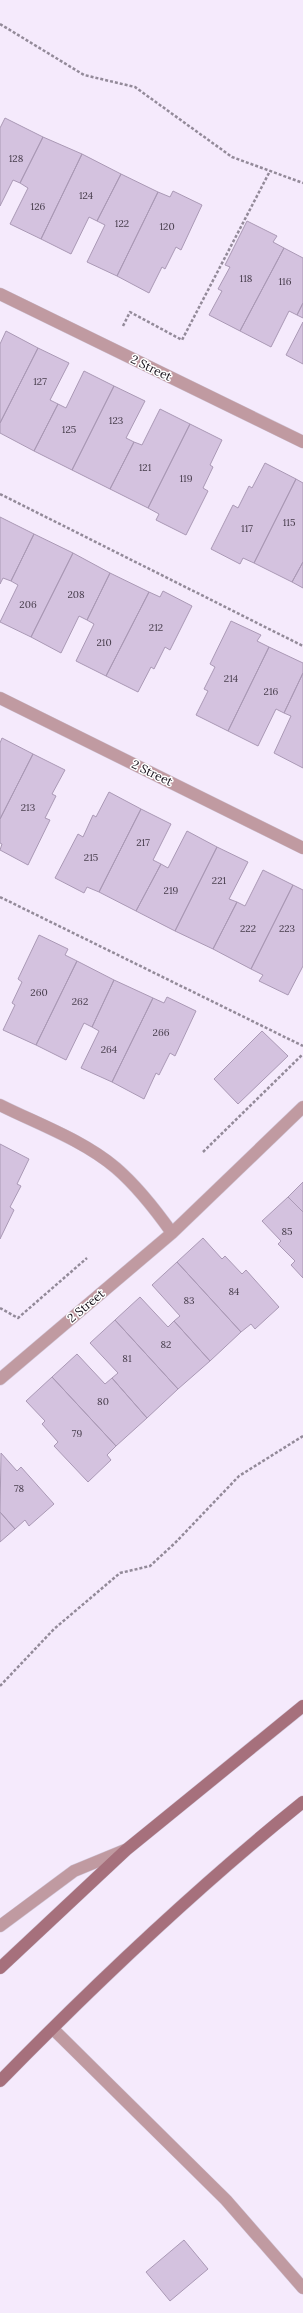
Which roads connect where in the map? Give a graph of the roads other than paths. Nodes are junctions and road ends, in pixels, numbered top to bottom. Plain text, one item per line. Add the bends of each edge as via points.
1 (0, 294) edge
2 (303, 442) edge
3 (0, 698) edge
4 (303, 848) edge
5 (0, 1105) edge
6 (303, 1107) edge
7 (172, 1232) junction
8 (0, 1379) edge
9 (303, 1706) edge
10 (303, 1802) edge
11 (126, 1850) junction
12 (0, 1926) edge
13 (0, 1968) edge
14 (53, 2029) junction
15 (0, 2081) edge
16 (303, 2288) edge

1 - 2 street, 2 Street
3 - 4 street, 2 Street
5 - 7 street via 81,1145 115,1167 144,1195
6 - 7 street, 2 Street
7 - 8 street, 2 Street
9 - 11 street
10 - 14 street via 254,1841 157,1927
11 - 12 street via 74,1872
11 - 13 street
14 - 15 street
14 - 16 street via 226,2200

